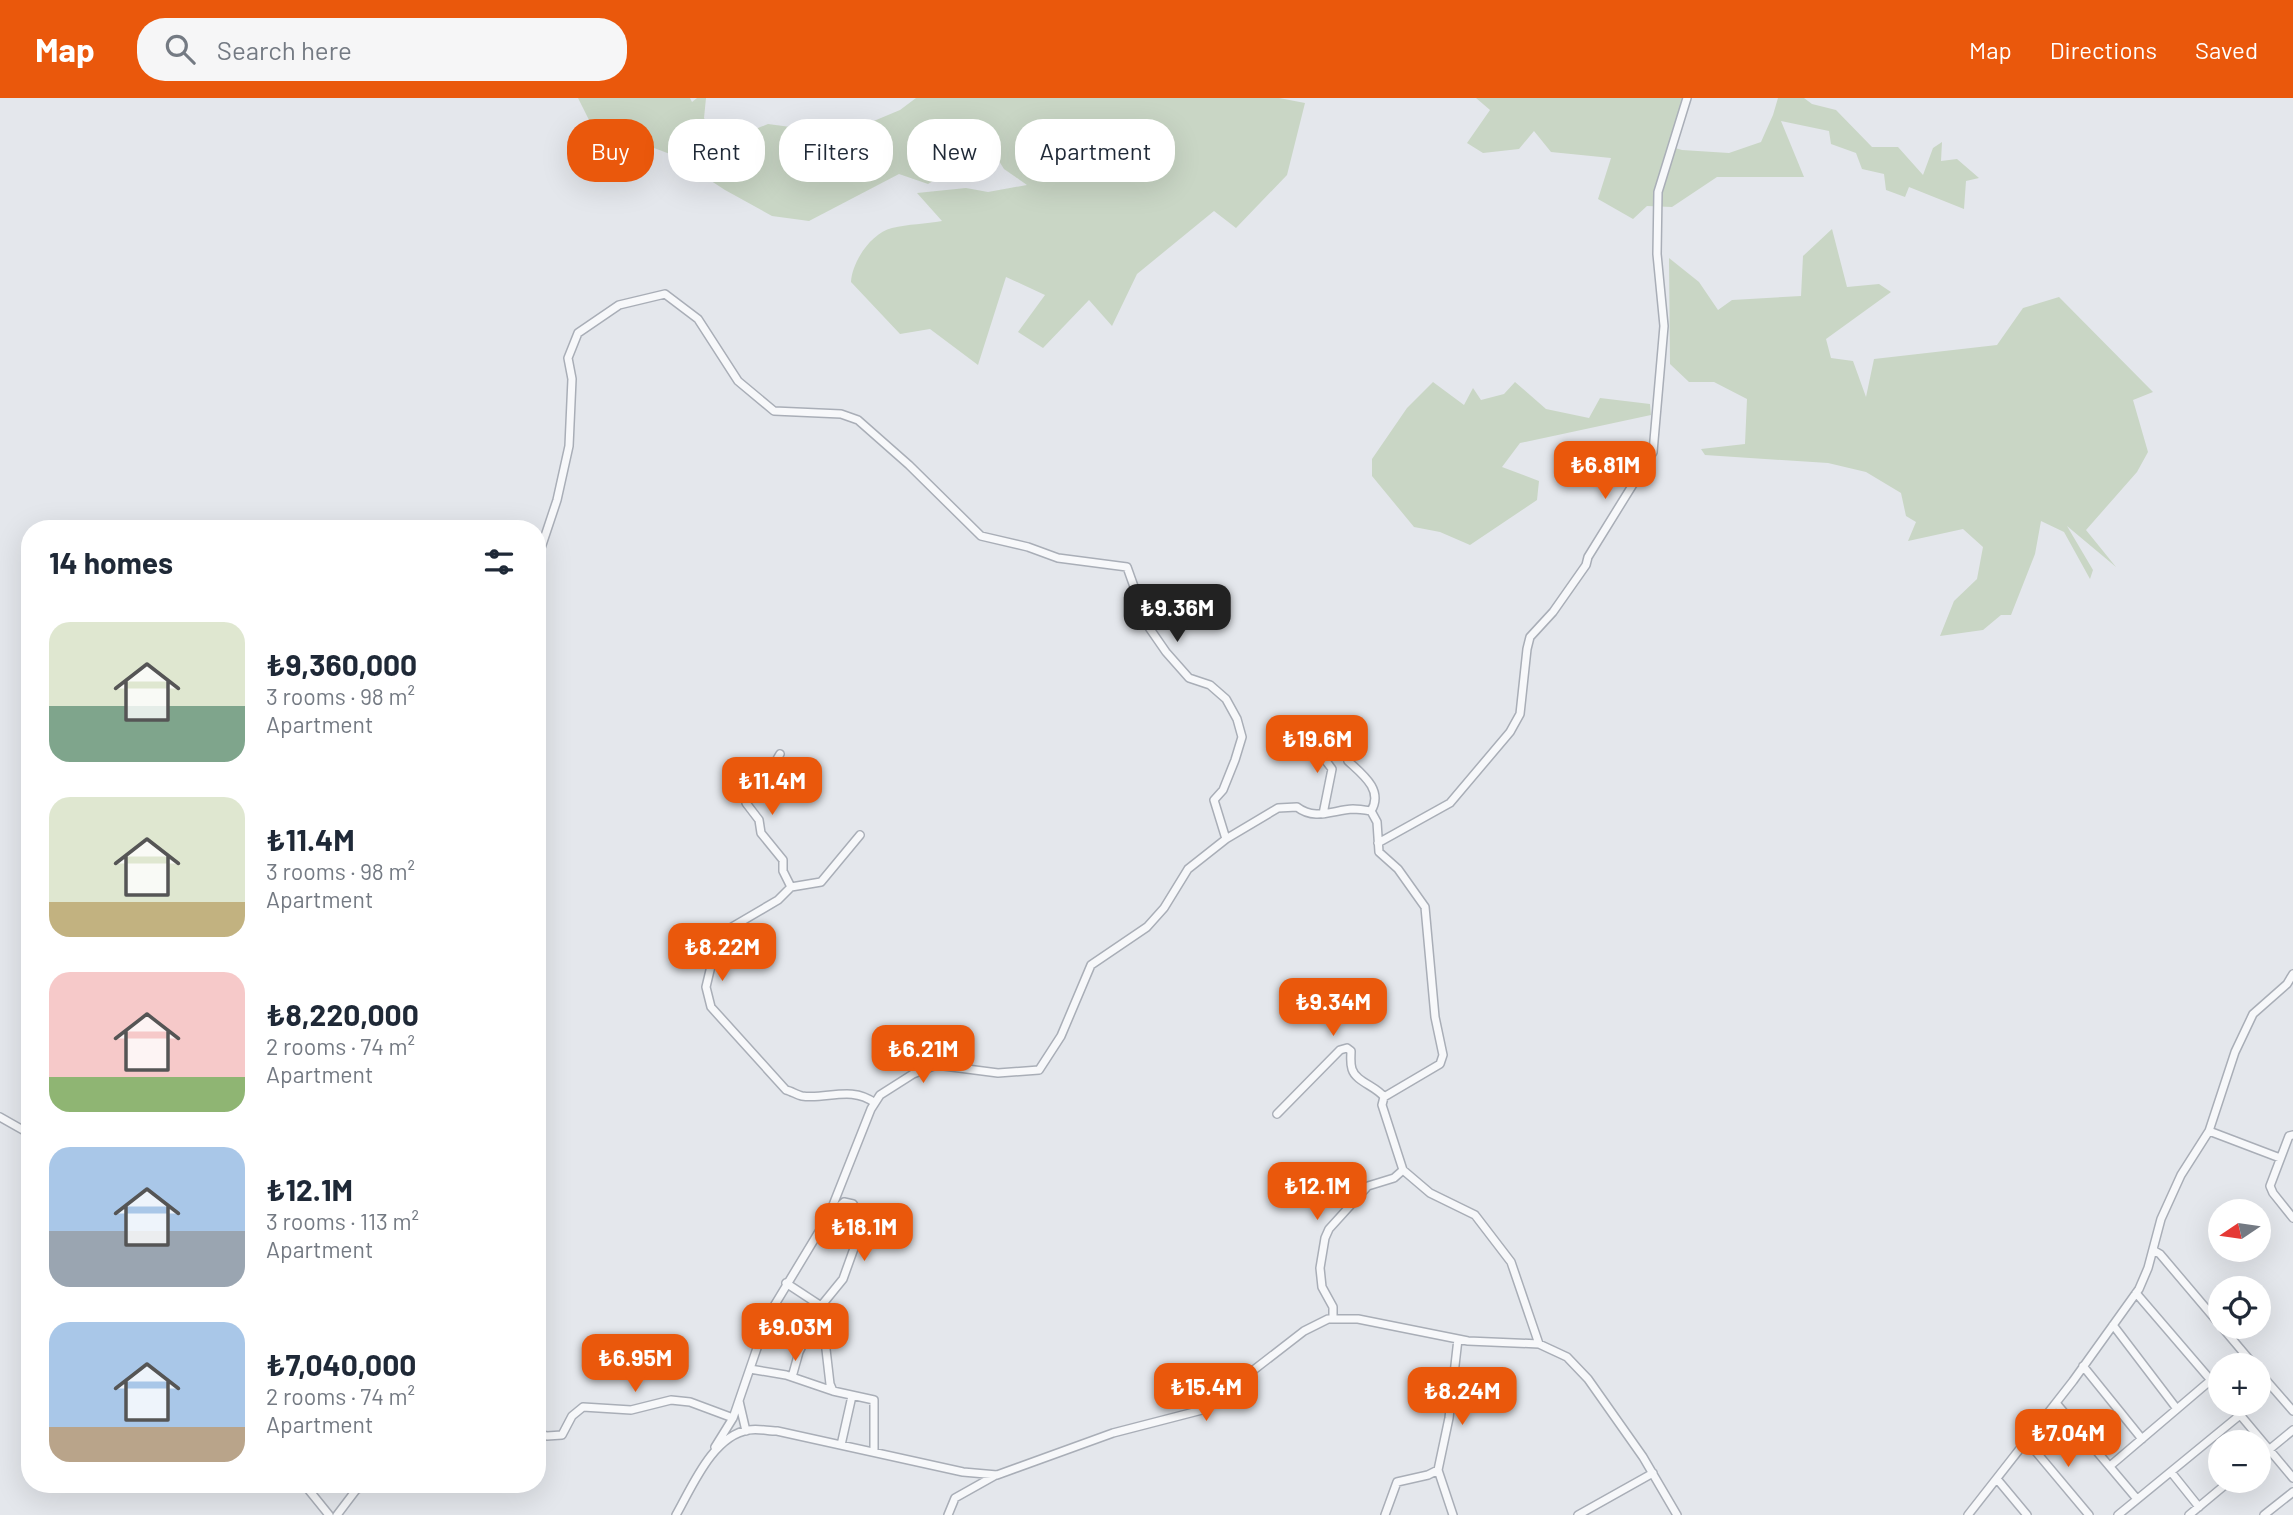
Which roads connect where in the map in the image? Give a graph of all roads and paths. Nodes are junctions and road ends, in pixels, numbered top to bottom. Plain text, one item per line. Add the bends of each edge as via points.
1 (1687, 98) edge
2 (546, 533) edge
3 (1308, 737) dead end
4 (780, 754) dead end
5 (1348, 761) dead end
6 (1371, 811) junction
7 (1323, 814) junction
8 (860, 835) dead end
9 (1226, 839) junction
10 (1378, 843) junction
11 (791, 887) junction
12 (2293, 974) edge
13 (1384, 1097) junction
14 (875, 1102) junction
15 (1277, 1114) dead end
16 (0, 1116) edge
17 (21, 1129) edge
18 (2209, 1130) junction
19 (2293, 1135) edge
20 (2280, 1158) junction
21 (1404, 1170) junction
22 (829, 1215) junction
23 (2293, 1218) edge
24 (2153, 1250) junction
25 (786, 1283) junction
26 (2136, 1293) junction
27 (821, 1306) junction
28 (2208, 1311) edge
29 (1333, 1319) junction
30 (2113, 1325) junction
31 (1458, 1339) junction
32 (2232, 1339) edge
33 (1539, 1344) junction
34 (2244, 1353) edge
35 (2083, 1366) junction
36 (750, 1369) junction
37 (792, 1377) junction
38 (2208, 1377) edge
39 (2208, 1383) edge
40 (2271, 1386) edge
41 (833, 1391) junction
42 (852, 1396) junction
43 (739, 1400) junction
44 (2056, 1403) junction
45 (2177, 1409) junction
46 (2293, 1411) edge
47 (2240, 1416) edge
48 (2242, 1416) edge
49 (733, 1418) junction
50 (2253, 1430) edge
51 (2293, 1430) edge
52 (746, 1431) junction
53 (546, 1436) edge
54 (2142, 1439) junction
55 (2027, 1441) junction
56 (841, 1445) junction
57 (2271, 1448) edge
58 (713, 1451) junction
59 (874, 1452) junction
60 (2271, 1452) edge
61 (2110, 1466) junction
62 (1438, 1469) junction
63 (2171, 1472) junction
64 (1653, 1473) junction
65 (996, 1475) junction
66 (2293, 1478) edge
67 (1997, 1479) junction
68 (2293, 1492) edge
69 (311, 1493) edge
70 (354, 1493) edge
71 (2216, 1493) edge
72 (2137, 1499) junction
73 (2199, 1507) junction
74 (1970, 1514) edge
75 (2266, 1514) edge
76 (329, 1515) edge
77 (337, 1515) edge
78 (676, 1515) edge
79 (948, 1515) edge
80 (1385, 1515) edge
81 (1453, 1515) edge
82 (1578, 1515) edge
83 (1677, 1515) edge
84 (2027, 1515) edge
85 (2088, 1515) edge
86 (2118, 1515) edge
87 (2189, 1515) edge

1 - 10 street via 1658,192 1657,254 1664,326 1653,452 1586,565 1530,637 1520,714 1510,732 1450,803
2 - 9 street via 569,446 572,379 568,358 578,333 619,305 665,294 698,319 738,382 774,411 841,414 858,420 981,536 1058,558 1127,567 1148,626 1166,653 1189,678 1210,685 1226,699 1237,719 1242,737 1223,790 1214,800
3 - 7 street via 1332,769
4 - 11 street via 768,775 758,779 746,796 746,803 782,860
5 - 6 street via 1369,780 1375,794
6 - 7 street
6 - 10 street via 1377,821
7 - 9 street via 1305,813 1297,807 1278,808
8 - 11 street via 821,882
9 - 14 street via 1188,869 1147,927 1091,965 1061,1036 1039,1070 998,1073 936,1065 913,1074
10 - 13 street via 1379,852 1398,869 1425,907 1443,1055 1440,1063
11 - 14 street via 717,941 706,987 711,1007 786,1090 803,1096 850,1094
12 - 18 street via 2287,985 2253,1014
13 - 15 street via 1353,1073 1347,1048
13 - 21 street via 1382,1105
14 - 22 street
16 - 17 street
18 - 20 street
18 - 24 street via 2181,1175
19 - 20 street
20 - 23 street via 2270,1188
21 - 29 street via 1394,1178 1368,1185 1329,1229 1320,1268
21 - 33 street via 1430,1193 1475,1215 1511,1262
22 - 25 street
22 - 27 street via 844,1202 853,1204 862,1226 843,1279
24 - 26 street
24 - 28 street
25 - 27 street
25 - 36 street via 768,1316
26 - 30 street
26 - 38 street
27 - 37 street
27 - 41 street
29 - 31 street via 1358,1319
29 - 65 street via 1304,1331 1202,1410 1113,1433
30 - 35 street
30 - 45 street
31 - 33 street
31 - 62 street
32 - 34 street
33 - 64 street via 1567,1357 1588,1379
35 - 44 street
35 - 54 street
36 - 37 street
36 - 43 street
37 - 41 street
39 - 45 street
40 - 46 street
41 - 42 street
42 - 56 street
42 - 59 street via 874,1400
43 - 49 street
43 - 52 street
44 - 55 street
44 - 61 street
45 - 54 street
47 - 63 street
48 - 50 street
49 - 53 street via 671,1400 631,1410 583,1407 562,1435
49 - 58 street
51 - 57 street
52 - 56 street via 777,1431
52 - 58 street
54 - 61 street
55 - 67 street
55 - 85 street
56 - 59 street
58 - 78 street
59 - 65 street
60 - 66 street
61 - 72 street
62 - 80 street via 1396,1483
62 - 81 street
63 - 72 street
63 - 73 street
64 - 82 street
64 - 83 street
65 - 79 street via 955,1497
67 - 74 street
67 - 84 street
68 - 75 street
69 - 76 street
70 - 77 street
71 - 73 street
72 - 86 street
73 - 87 street

